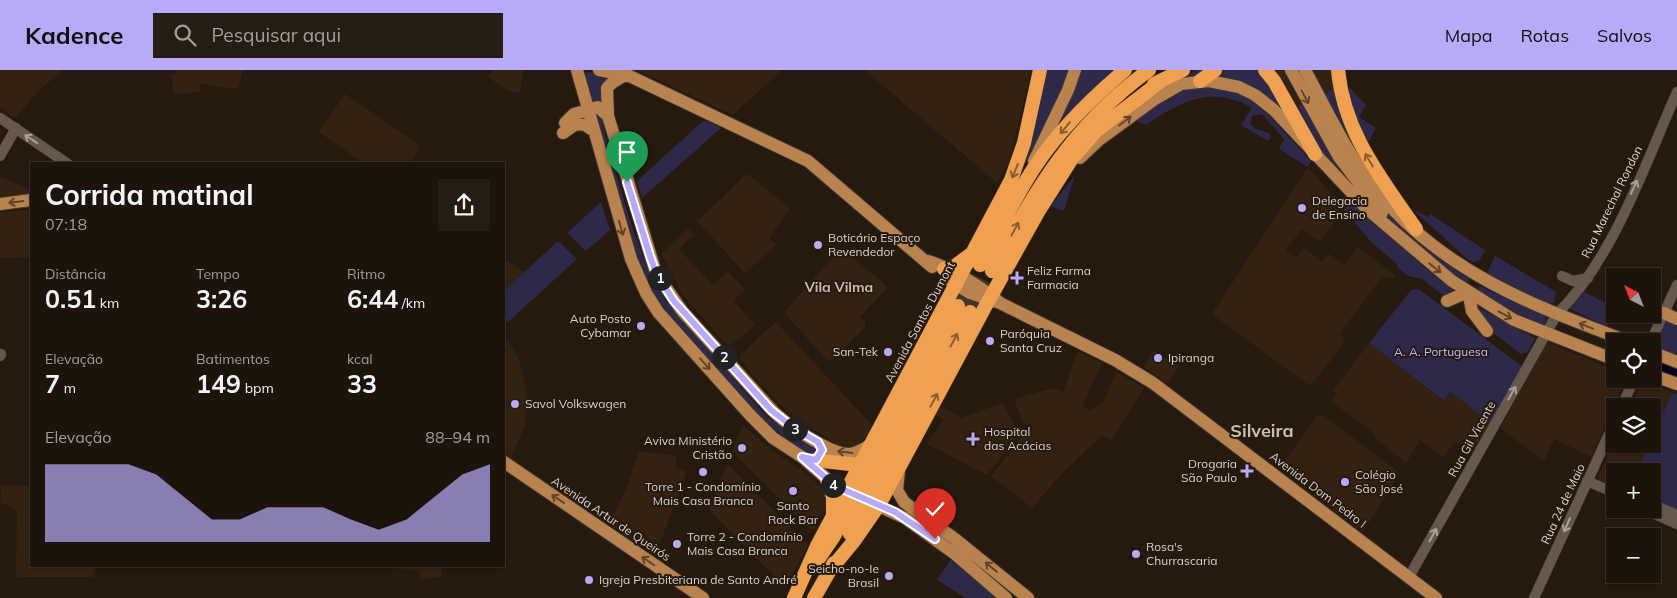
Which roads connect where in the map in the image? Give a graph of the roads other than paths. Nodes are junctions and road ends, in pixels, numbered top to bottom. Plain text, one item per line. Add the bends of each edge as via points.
1 (577, 70) edge
2 (599, 70) edge
3 (1042, 70) edge
4 (1076, 70) edge
5 (1125, 70) edge
6 (1149, 70) edge
7 (1183, 70) edge
8 (1215, 70) edge
9 (1265, 70) edge
10 (1291, 70) edge
11 (1305, 70) edge
12 (1338, 70) edge
13 (621, 72) edge
14 (1161, 81) junction
15 (1200, 81) junction
16 (1677, 92) edge
17 (1107, 104) junction
18 (588, 110) junction
19 (608, 116) junction
20 (0, 118) edge
21 (1325, 121) junction
22 (16, 128) junction
23 (594, 130) junction
24 (1315, 154) junction
25 (0, 156) edge
26 (65, 162) edge
27 (1062, 175) junction
28 (1025, 183) junction
29 (30, 200) edge
30 (0, 204) edge
31 (1416, 229) junction
32 (1404, 240) junction
33 (974, 252) junction
34 (928, 261) junction
35 (1007, 268) junction
36 (944, 269) junction
37 (1562, 276) dead end
38 (1588, 278) junction
39 (959, 281) junction
40 (1677, 286) edge
41 (1468, 292) junction
42 (993, 299) junction
43 (1447, 301) dead end
44 (962, 312) junction
45 (1664, 313) junction
46 (1557, 314) junction
47 (1677, 319) edge
48 (1486, 331) dead end
49 (1546, 333) junction
50 (1606, 333) edge
51 (1655, 333) edge
52 (1606, 356) edge
53 (1661, 356) edge
54 (1677, 362) edge
55 (1661, 378) edge
56 (1677, 384) edge
57 (1606, 441) edge
58 (818, 442) junction
59 (872, 444) junction
60 (809, 458) junction
61 (896, 460) junction
62 (505, 463) edge
63 (866, 466) junction
64 (827, 480) junction
65 (1588, 481) junction
66 (1606, 489) edge
67 (851, 494) junction
68 (874, 503) junction
69 (1661, 508) edge
70 (1677, 515) edge
71 (833, 516) junction
72 (1661, 517) edge
73 (1677, 524) edge
74 (1409, 577) junction
75 (804, 579) junction
76 (703, 598) edge
77 (794, 598) edge
78 (814, 598) edge
79 (1006, 598) edge
80 (1028, 598) edge
81 (1436, 598) edge
82 (1534, 598) edge

1 - 18 main road
2 - 13 main road
3 -> 33 highway, Avenida Santos Dumont via 1015,171
4 - 28 main road
5 -> 28 highway via 1071,121
6 - 17 highway
7 - 14 highway
8 - 15 highway
9 - 24 highway
10 -> 21 main road
11 - 21 main road
31 -> 12 highway via 1373,168 1354,134
13 - 19 main road via 607,88
13 - 34 main road via 808,161
14 - 17 highway
14 - 27 highway, Avenida Santos Dumont via 1096,131
15 - 24 main road via 1228,83 1255,95 1274,110
27 -> 15 main road via 1099,140 1155,99 1181,84
38 -> 16 street, Rua Marechal Rondon via 1614,232
28 -> 17 highway via 986,268 1045,176 1081,130
18 - 19 main road via 599,107
18 - 23 main road
18 - 23 main road via 574,114 564,128 576,124
19 - 58 main road via 650,256 667,291 771,410
20 - 22 street
21 - 31 main road via 1374,188
21 - 32 main road via 1353,178
22 - 25 street
26 -> 22 street
23 -> 60 main road via 630,259 652,303 758,423 778,441
24 - 32 main road via 1366,208
27 - 35 highway, Avenida Santos Dumont
29 -> 30 main road
31 - 46 main road via 1477,277
32 -> 41 main road
33 - 35 highway via 976,262 985,272 998,273
33 - 36 highway
33 - 39 highway, Avenida Santos Dumont
34 - 36 main road, Avenida Dom Pedro I
34 - 39 main road
35 - 42 highway, Avenida Santos Dumont
36 - 39 main road, Avenida Dom Pedro I
37 - 38 street via 1573,281
38 - 46 street, Rua Marechal Rondon
39 - 42 main road, Avenida Dom Pedro I
39 - 44 highway, Avenida Santos Dumont
40 - 45 street
41 - 43 main road
41 - 48 main road via 1472,311
41 -> 49 main road via 1508,317
42 - 44 highway, Avenida Santos Dumont
42 - 74 main road, Avenida Dom Pedro I via 1115,360 1160,388
44 - 59 highway, Avenida Santos Dumont
61 -> 44 highway, Avenida Santos Dumont
44 - 63 highway, Avenida Santos Dumont
45 - 47 main road
45 - 51 street
46 - 49 street, Rua Gil Vicente
50 -> 46 main road
49 - 52 main road
74 -> 49 street, Rua Gil Vicente
53 - 54 main road
55 - 56 main road
57 - 65 street, Rua 24 de Maio
59 -> 58 main road via 847,454
58 - 60 main road via 822,450
59 - 63 highway, Avenida Santos Dumont
60 - 63 highway
60 - 64 main road
61 - 63 highway
61 - 68 highway, Avenida Santos Dumont
80 -> 61 main road via 904,502 897,484
76 -> 62 main road, Avenida Artur de Queirós
63 - 67 highway, Avenida Santos Dumont
64 - 67 main road
64 - 71 highway via 833,498
65 - 66 street
65 -> 82 street, Rua 24 de Maio
67 - 68 main road
67 - 71 highway, Avenida Santos Dumont
67 - 75 highway, Avenida Santos Dumont via 825,551
68 - 78 highway, Avenida Santos Dumont
68 - 79 main road via 900,514 935,539
69 - 70 street
71 - 75 highway, Avenida Santos Dumont
72 - 73 street
74 - 81 main road, Avenida Dom Pedro I
75 - 77 highway, Avenida Santos Dumont

